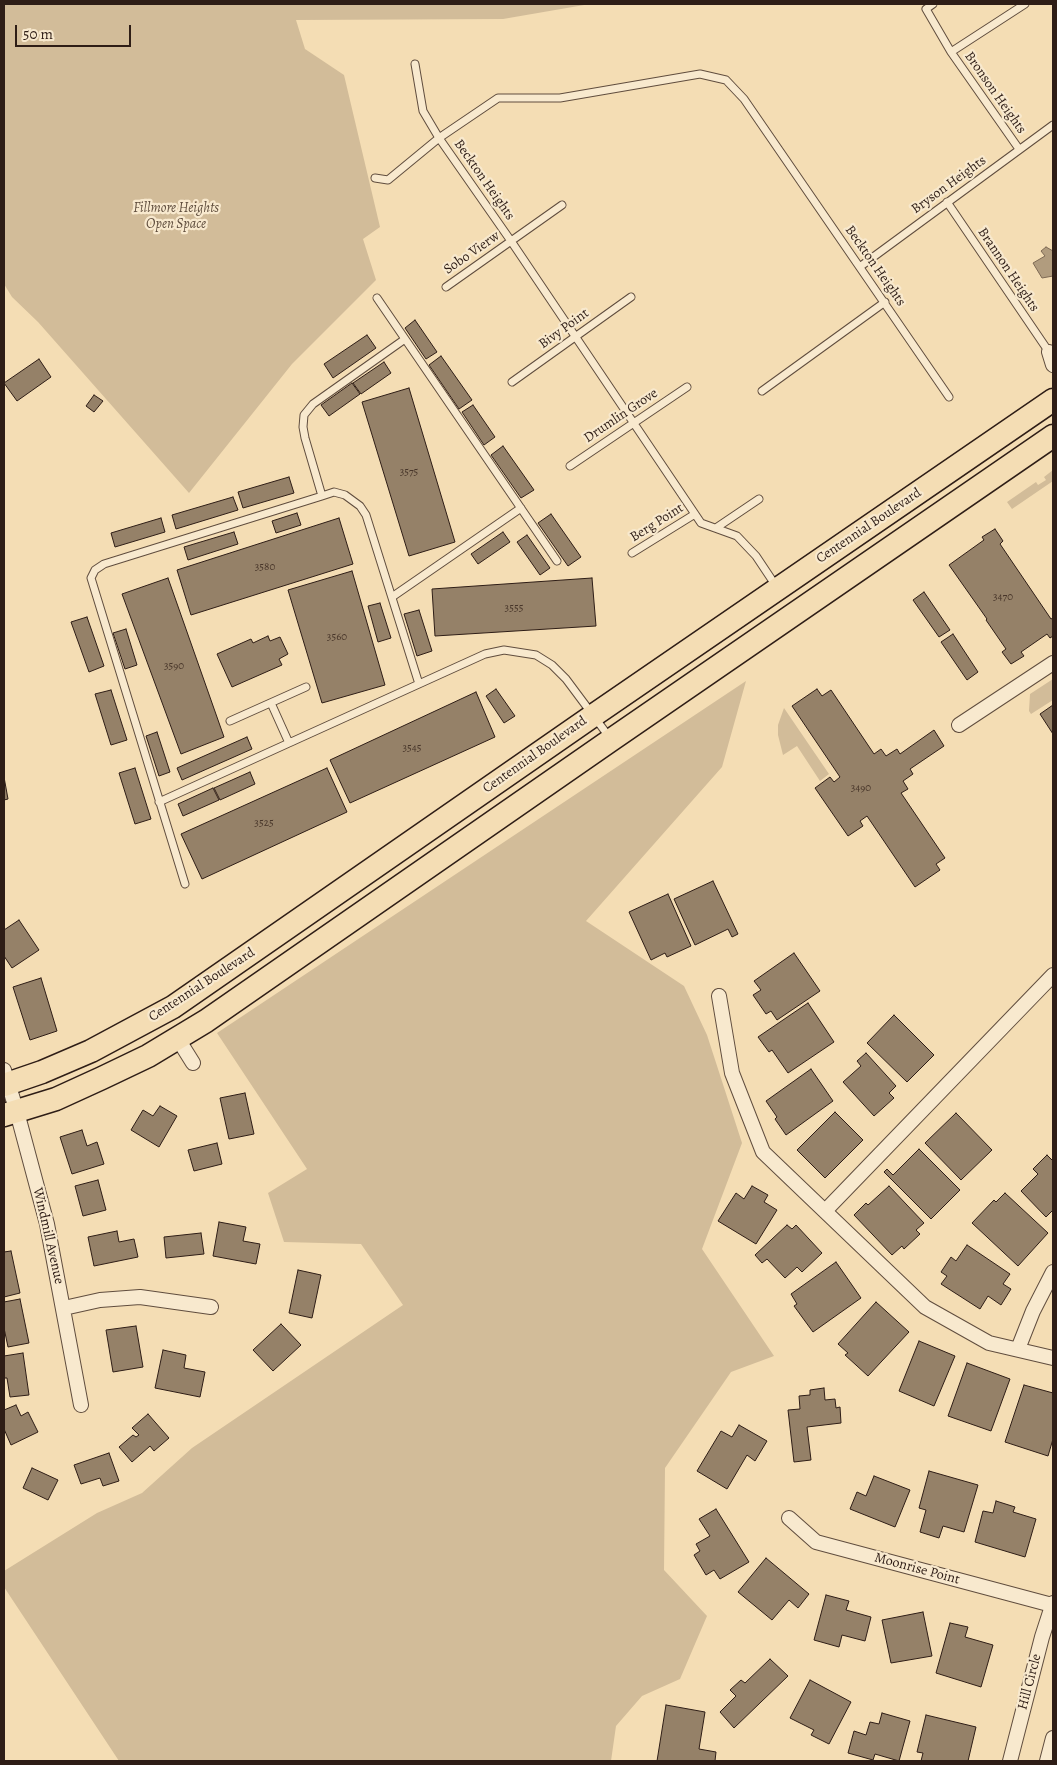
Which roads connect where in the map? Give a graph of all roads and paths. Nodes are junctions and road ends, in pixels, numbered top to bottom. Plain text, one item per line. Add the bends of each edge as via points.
1 (933, 4) edge
2 (1025, 4) edge
3 (951, 52) junction
4 (415, 64) dead end
5 (1053, 124) edge
6 (439, 138) junction
7 (1019, 149) junction
8 (375, 178) dead end
9 (947, 202) junction
10 (562, 205) dead end
11 (511, 241) junction
12 (861, 266) junction
13 (446, 287) dead end
14 (631, 297) dead end
15 (377, 298) dead end
16 (885, 302) junction
17 (576, 336) junction
18 (405, 339) junction
19 (1052, 358) edge
20 (512, 382) dead end
21 (687, 387) dead end
22 (762, 391) dead end
23 (949, 397) dead end
24 (1053, 400) edge
25 (634, 423) junction
26 (1053, 436) edge
27 (570, 466) dead end
28 (322, 496) junction
29 (759, 499) dead end
30 (521, 508) junction
31 (695, 514) junction
32 (716, 528) junction
33 (632, 553) dead end
34 (557, 561) dead end
35 (778, 589) junction
36 (392, 597) junction
37 (1053, 663) edge
38 (419, 684) junction
39 (306, 687) dead end
40 (271, 703) junction
41 (594, 715) junction
42 (230, 721) dead end
43 (959, 725) dead end
44 (611, 740) junction
45 (289, 743) junction
46 (159, 802) junction
47 (185, 884) dead end
48 (1053, 975) edge
49 (719, 996) dead end
50 (178, 1039) junction
51 (194, 1063) dead end
52 (5, 1080) edge
53 (10, 1113) edge
54 (825, 1211) junction
55 (1053, 1272) edge
56 (211, 1307) dead end
57 (64, 1308) junction
58 (1018, 1350) junction
59 (1053, 1358) edge
60 (81, 1404) dead end
61 (789, 1518) dead end
62 (1053, 1604) edge
63 (1053, 1738) edge
64 (1010, 1761) edge
65 (1047, 1761) edge

1 - 3 lane, Bronson Heights via 926,9
2 - 3 lane, Bronson Heights
3 - 7 lane, Bronson Heights
4 - 6 lane via 423,111
5 - 7 lane, Bryson Heights
6 - 8 lane via 388,180
6 - 11 lane, Beckton Heights
6 - 12 lane, Beckton Heights via 498,98 560,98 700,74 726,80 744,99
7 - 9 lane, Bryson Heights
9 - 12 lane, Bryson Heights
9 - 19 lane, Brannon Heights
10 - 11 lane, Sobo Vierw
11 - 13 lane, Sobo Vierw
11 - 17 lane, Beckton Heights
12 - 16 lane, Beckton Heights
14 - 17 lane, Bivy Point
15 - 18 lane
16 - 22 lane
16 - 23 lane, Beckton Heights
17 - 20 lane, Bivy Point
17 - 25 lane, Beckton Heights
18 - 28 lane via 312,404 304,415 305,438
18 - 30 lane
21 - 25 lane, Drumlin Grove
24 - 35 main road, Centennial Boulevard
25 - 27 lane, Drumlin Grove
25 - 31 lane, Beckton Heights
26 - 44 main road
28 - 36 lane via 334,492 360,506 366,515
28 - 46 lane via 104,564 95,570 91,578
29 - 32 lane
30 - 34 lane
30 - 36 lane
31 - 32 lane, Beckton Heights via 701,523
31 - 33 lane, Berg Point
32 - 35 lane, Beckton Heights via 737,536 756,556
35 - 41 main road, Centennial Boulevard
36 - 38 lane
37 - 43 street
38 - 41 lane via 485,654 504,650 523,652 536,655 552,665
38 - 45 lane
39 - 40 lane
40 - 42 lane
40 - 45 lane
41 - 44 lane
41 - 52 main road, Centennial Boulevard via 173,1007 91,1051
44 - 50 main road
45 - 46 lane
46 - 47 lane
48 - 54 street
49 - 54 street via 732,1073 763,1152
50 - 51 street
50 - 53 main road via 63,1095
52 - 53 street, Windmill Avenue
53 - 57 street, Windmill Avenue via 47,1224
54 - 58 street via 925,1307 989,1343
55 - 58 street
56 - 57 street via 133,1298 100,1300
57 - 60 street, Windmill Avenue
58 - 59 street
61 - 62 street, Moonrise Point via 816,1542
62 - 64 street, Hill Circle
63 - 65 street

